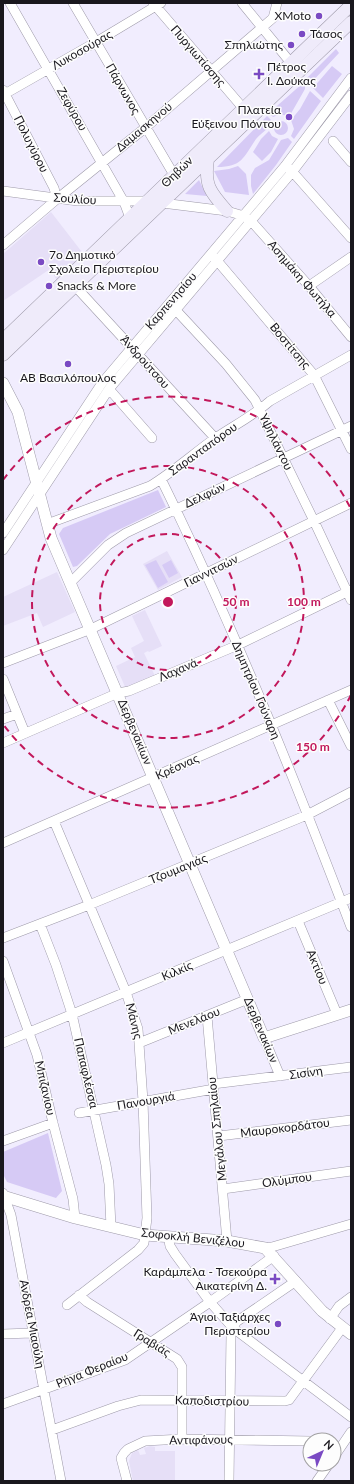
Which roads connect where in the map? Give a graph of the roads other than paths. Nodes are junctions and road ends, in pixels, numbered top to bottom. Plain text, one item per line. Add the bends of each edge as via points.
1 (10, 3) edge
2 (73, 3) edge
3 (242, 3) edge
4 (277, 3) edge
5 (342, 3) edge
6 (156, 4) edge
7 (351, 5) edge
8 (336, 19) junction
9 (351, 22) edge
10 (261, 28) junction
11 (96, 42) junction
12 (291, 63) junction
13 (49, 69) junction
14 (211, 71) junction
15 (351, 78) edge
16 (4, 93) edge
17 (337, 96) junction
18 (349, 102) edge
19 (243, 108) junction
20 (145, 128) junction
21 (333, 141) dead end
22 (208, 158) junction
23 (102, 162) junction
24 (351, 162) edge
25 (285, 166) junction
26 (293, 172) junction
27 (174, 175) junction
28 (3, 191) edge
29 (57, 199) junction
30 (147, 201) junction
31 (124, 202) junction
32 (162, 202) junction
33 (227, 211) junction
34 (244, 216) junction
35 (130, 218) junction
36 (252, 222) junction
37 (351, 238) edge
38 (3, 245) edge
39 (351, 257) edge
40 (214, 258) junction
41 (76, 286) junction
42 (310, 286) junction
43 (173, 307) junction
44 (351, 337) edge
45 (3, 340) edge
46 (132, 347) junction
47 (139, 354) junction
48 (3, 355) edge
49 (351, 355) edge
50 (314, 375) junction
51 (3, 383) edge
52 (109, 389) junction
53 (260, 410) junction
54 (347, 428) edge
55 (152, 438) dead end
56 (215, 438) junction
57 (351, 449) edge
58 (284, 458) junction
59 (161, 479) junction
60 (36, 484) junction
61 (40, 496) junction
62 (351, 503) edge
63 (176, 509) junction
64 (314, 521) junction
65 (47, 524) junction
66 (3, 533) edge
67 (3, 550) edge
68 (206, 574) junction
69 (71, 582) junction
70 (350, 594) edge
71 (91, 629) junction
72 (238, 645) junction
73 (3, 663) edge
74 (3, 679) edge
75 (351, 690) edge
76 (118, 693) junction
77 (328, 700) junction
78 (17, 714) junction
79 (3, 719) edge
80 (272, 725) junction
81 (25, 733) junction
82 (3, 743) edge
83 (351, 746) edge
84 (154, 777) junction
85 (351, 792) edge
86 (307, 816) junction
87 (54, 821) junction
88 (3, 843) edge
89 (190, 864) junction
90 (351, 898) edge
91 (342, 902) junction
92 (89, 905) junction
93 (298, 921) junction
94 (40, 924) junction
95 (351, 927) edge
96 (3, 938) edge
97 (227, 950) junction
98 (3, 961) edge
99 (126, 992) junction
100 (248, 999) junction
101 (351, 1010) edge
102 (72, 1014) junction
103 (337, 1014) junction
104 (207, 1016) junction
105 (29, 1032) junction
106 (264, 1038) junction
107 (3, 1043) edge
108 (140, 1043) junction
109 (351, 1067) edge
110 (280, 1076) junction
111 (214, 1087) junction
112 (144, 1101) junction
113 (94, 1110) junction
114 (79, 1113) dead end
115 (351, 1120) edge
116 (53, 1123) junction
117 (218, 1136) junction
118 (3, 1141) edge
119 (351, 1171) edge
120 (223, 1190) junction
121 (4, 1195) edge
122 (75, 1218) junction
123 (351, 1224) edge
124 (111, 1227) junction
125 (145, 1235) junction
126 (168, 1236) junction
127 (227, 1241) junction
128 (265, 1248) junction
129 (274, 1256) junction
130 (296, 1281) junction
131 (79, 1295) junction
132 (351, 1297) edge
133 (210, 1302) junction
134 (67, 1304) dead end
135 (330, 1319) junction
136 (233, 1328) junction
137 (347, 1331) edge
138 (32, 1333) junction
139 (3, 1334) edge
140 (150, 1342) junction
141 (304, 1381) junction
142 (45, 1389) junction
143 (182, 1400) junction
144 (230, 1401) junction
145 (3, 1404) edge
146 (351, 1417) edge
147 (52, 1430) junction
148 (351, 1432) edge
149 (182, 1439) junction
150 (231, 1440) junction
151 (342, 1440) edge
152 (302, 1441) edge
153 (323, 1472) edge
154 (62, 1481) edge
155 (127, 1481) edge
156 (229, 1481) edge
157 (317, 1481) edge

1 - 13 street, Ζεφύρου
2 - 11 street, Πάρνωνος
3 - 10 street
4 - 10 street, Δαμασκηνού via 273,18
5 - 8 main road
6 - 11 street, Λυκοσούρας
6 - 14 street, Πυργιωτίσσης
7 - 8 main road, Θηβών
8 - 12 main road, Θηβών
9 - 22 main road, Θηβών
10 - 12 street
10 - 14 street, Δαμασκηνού
11 - 13 street, Λυκοσούρας
11 - 20 street, Πάρνωνος
12 - 19 main road, Θηβών
13 - 16 street, Λυκοσούρας
13 - 23 street, Ζεφύρου
14 - 19 street, Πυργιωτίσσης
14 - 20 street, Δαμασκηνού
15 - 17 street, Καρπενησίου
16 - 29 street, Πολυγύρου via 54,188
17 - 18 street
17 - 25 street, Καρπενησίου
18 - 26 street, Καρπενησίου
19 - 27 main road, Θηβών
20 - 23 street, Δαμασκηνού
20 - 27 street, Πάρνωνος
21 - 24 street
22 - 32 main road, Θηβών
22 - 33 main road via 208,184
23 - 29 street, Δαμασκηνού
23 - 31 street, Ζεφύρου
25 - 26 street
25 - 34 street, Καρπενησίου
26 - 36 street, Καρπενησίου
26 - 37 street
27 - 30 main road, Θηβών
28 - 29 street, Σουλίου
29 - 31 street, Σουλίου
29 - 38 street, Δαμασκηνού
30 - 31 street, Σουλίου
30 - 35 main road, Θηβών
31 - 35 street, Ζεφύρου
32 - 33 street
32 - 41 main road, Θηβών
33 - 34 street
34 - 36 street, Ασημάκη Φωτήλα
34 - 40 street, Καρπενησίου
35 - 45 main road, Θηβών
36 - 40 street, Καρπενησίου
36 - 42 street, Ασημάκη Φωτήλα
39 - 42 street
40 - 43 street, Καρπενησίου
40 - 50 street, Βοστίτσης
41 - 46 street, Άνδρούτσου
41 - 48 main road, Θηβών
42 - 44 street, Ασημάκη Φωτήλα
43 - 46 street, Καρπενησίου
43 - 47 street, Καρπενησίου
43 - 53 street, Υψηλάντου via 226,364
46 - 47 street, Άνδρούτσου
46 - 60 street, Καρπενησίου via 102,383
47 - 52 street, Καρπενησίου
47 - 56 street, Άνδρούτσου
49 - 50 street, Σαρανταπόρου
50 - 53 street, Σαρανταπόρου via 270,401
50 - 54 street, Βοστίτσης
51 - 60 street, Δερβενακίων via 18,412
52 - 55 street
52 - 61 street, Καρπενησίου
53 - 56 street, Σαρανταπόρου
53 - 58 street, Υψηλάντου
54 - 57 street, Βοστίτσης
54 - 58 street, Δελφών
56 - 59 street, Σαρανταπόρου
58 - 63 street, Δελφών
58 - 64 street, Υψηλάντου
59 - 63 street, Δημητρίου Γούναρη
59 - 65 street, Σαρανταπόρου via 150,486
60 - 61 street, Δερβενακίων
60 - 66 street, Καρπενησίου
61 - 65 street, Δερβενακίων
61 - 67 street, Καρπενησίου
62 - 64 street, Γιαννιτσών
63 - 68 street, Δημητρίου Γούναρη
63 - 69 street, Δελφών via 117,538
64 - 68 street, Γιαννιτσών
64 - 70 street, Υψηλάντου
65 - 69 street, Δερβενακίων
68 - 71 street, Γιαννιτσών
68 - 72 street, Δημητρίου Γούναρη
69 - 71 street, Δερβενακίων
70 - 72 street, Λαχανά
71 - 73 street, Γιαννιτσών
71 - 76 street, Δερβενακίων
72 - 76 street, Λαχανά via 129,691
72 - 80 street, Δημητρίου Γούναρη
74 - 78 street
75 - 77 street, Κρέσνας
76 - 81 street, Λαχανά
76 - 84 street, Δερβενακίων
77 - 80 street, Κρέσνας
77 - 83 street
78 - 79 street
78 - 81 street
80 - 84 street, Κρέσνας
80 - 86 street, Δημητρίου Γούναρη
81 - 82 street, Λαχανά
84 - 87 street, Κρέσνας
84 - 89 street, Δερβενακίων
85 - 86 street, Τζουμαγιάς
86 - 89 street, Τζουμαγιάς
86 - 91 street, Δημητρίου Γούναρη
87 - 88 street, Κρέσνας
87 - 92 street, Μάνης
89 - 92 street, Τζουμαγιάς
89 - 97 street, Δερβενακίων
90 - 91 street, Κιλκίς
91 - 93 street, Κιλκίς
91 - 95 street, Δημητρίου Γούναρη
92 - 94 street, Τζουμαγιάς
92 - 99 street, Μάνης
93 - 97 street, Κιλκίς
93 - 103 street, Ακτίου
94 - 96 street, Τζουμαγιάς
94 - 102 street, Παπαφλέσσα
97 - 99 street, Κιλκίς
97 - 100 street, Δερβενακίων
98 - 105 street, Μπιζανίου
99 - 102 street, Κιλκίς
99 - 108 street, Μάνης
100 - 104 street, Μενελάου
100 - 106 street, Δερβενακίων
101 - 103 street
102 - 105 street, Κιλκίς
102 - 113 street, Παπαφλέσσα
103 - 106 street
104 - 108 street, Μενελάου
104 - 111 street, Μεγάλου Σπηλαίου
105 - 107 street, Κιλκίς
105 - 116 street, Μπιζανίου
106 - 110 street, Δερβενακίων
108 - 112 street, Μάνης
109 - 110 street, Σισίνη
110 - 111 street, Σισίνη
111 - 112 street, Πανουργιά
111 - 117 street, Μεγάλου Σπηλαίου
112 - 113 street, Πανουργιά
112 - 125 street, Μάνης via 147,1218
113 - 114 street, Πανουργιά
113 - 124 street, Παπαφλέσσα via 109,1184
115 - 117 street, Μαυροκορδάτου
116 - 118 street
116 - 122 street, Μπιζανίου via 73,1199
117 - 120 street, Μεγάλου Σπηλαίου
119 - 120 street, Ολύμπου
120 - 127 street, Μεγάλου Σπηλαίου
121 - 122 street, Σοφοκλή Βενιζέλου
121 - 138 street, Ανδρέα Μιαούλη via 11,1215
122 - 124 street, Σοφοκλή Βενιζέλου
123 - 128 street
124 - 125 street, Σοφοκλή Βενιζέλου
125 - 126 street, Σοφοκλή Βενιζέλου
125 - 131 street via 144,1243 138,1250
126 - 127 street, Σοφοκλή Βενιζέλου
126 - 133 street via 175,1254
127 - 128 street, Σοφοκλή Βενιζέλου
128 - 129 street
129 - 130 street
129 - 133 street, Ρήγα Φεραίου
130 - 135 street
130 - 136 street via 236,1322
131 - 134 street
131 - 140 street, Γραβιάς
132 - 135 street via 339,1306
133 - 136 street
133 - 140 street, Ρήγα Φεραίου
135 - 137 street
136 - 141 street
136 - 144 street
137 - 141 street, Καποδιστρίου
138 - 139 street
138 - 142 street, Ανδρέα Μιαούλη
140 - 142 street, Ρήγα Φεραίου via 125,1360
140 - 143 street, Γραβιάς via 181,1363
141 - 144 street, Καποδιστρίου via 289,1400
141 - 146 street
142 - 145 street, Ρήγα Φεραίου
142 - 147 street, Ανδρέα Μιαούλη
143 - 144 street, Καποδιστρίου
143 - 147 street, Καποδιστρίου via 141,1400
143 - 149 street, Γραβιάς
144 - 150 street
147 - 154 street, Ανδρέα Μιαούλη
148 - 151 street
149 - 150 street, Αντιφάνους
149 - 155 street, Αντιφάνους via 146,1442 128,1448 122,1458
150 - 152 street, Αντιφάνους
150 - 156 street
153 - 157 street

